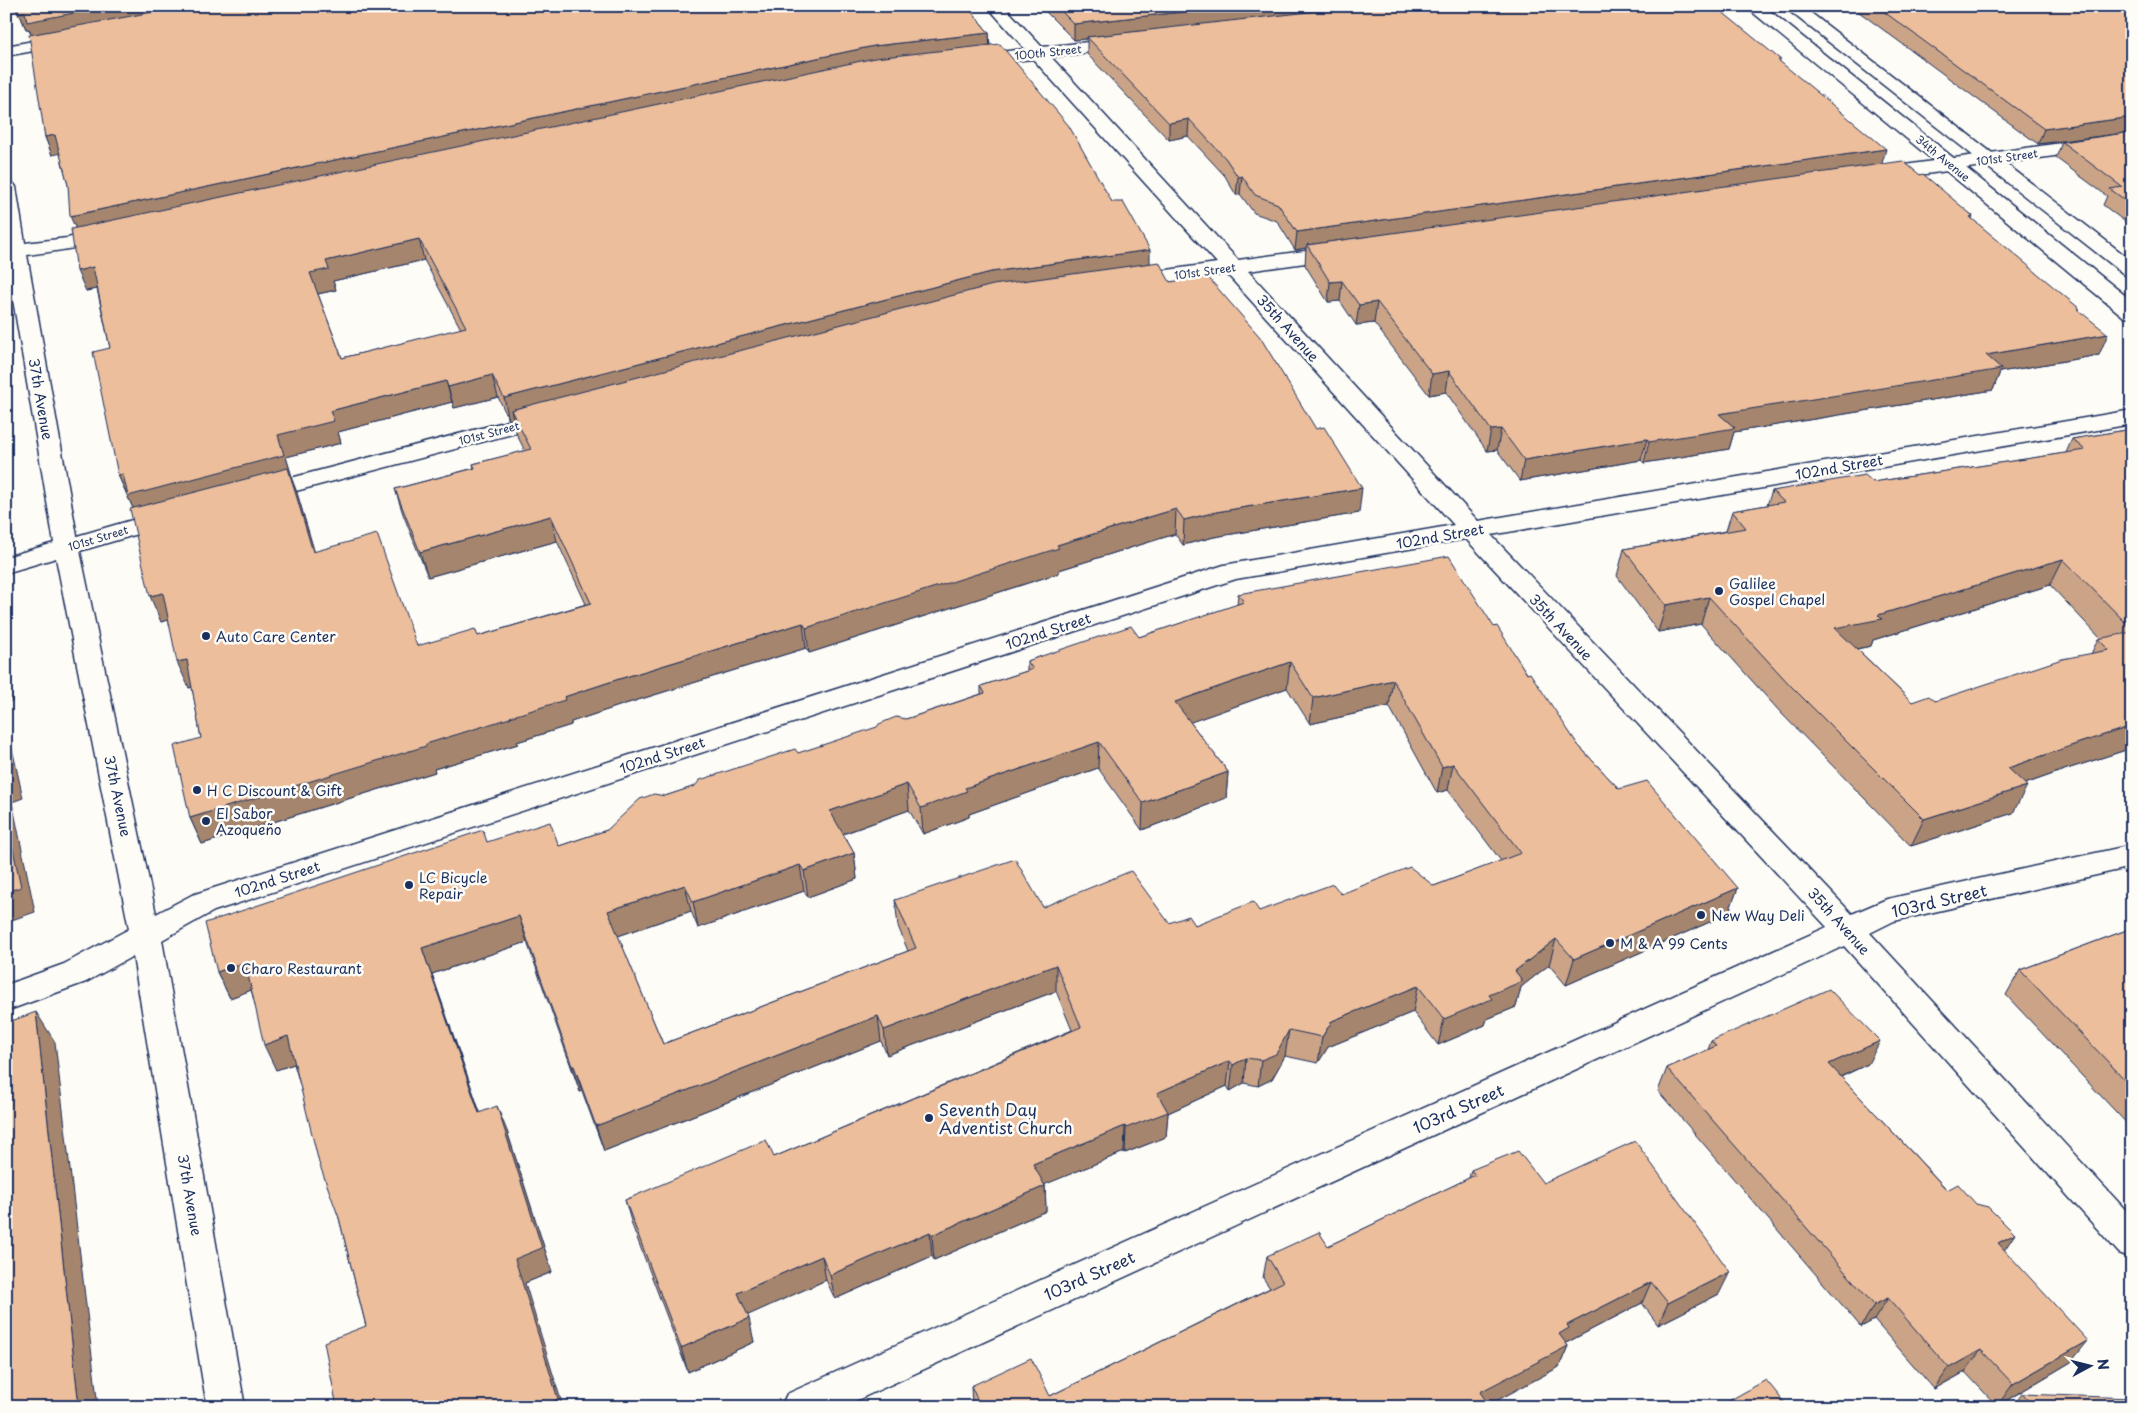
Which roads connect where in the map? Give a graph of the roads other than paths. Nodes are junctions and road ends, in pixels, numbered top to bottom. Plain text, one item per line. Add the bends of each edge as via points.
1 (995, 6) edge
2 (1753, 6) edge
3 (1792, 6) edge
4 (81, 37) edge
5 (1146, 41) edge
6 (6, 51) edge
7 (1039, 53) junction
8 (953, 62) edge
9 (2132, 139) edge
10 (1989, 159) junction
11 (1952, 165) junction
12 (1854, 179) edge
13 (6, 186) edge
14 (126, 231) edge
15 (1359, 249) edge
16 (11, 251) edge
17 (1233, 267) junction
18 (2132, 271) edge
19 (1110, 284) edge
20 (2132, 312) edge
21 (569, 412) edge
22 (2132, 417) edge
23 (242, 498) edge
24 (194, 511) edge
25 (1472, 530) junction
26 (67, 548) junction
27 (6, 565) edge
28 (2132, 856) edge
29 (1848, 930) junction
30 (145, 934) junction
31 (6, 998) edge
32 (2132, 1242) edge
33 (226, 1407) edge
34 (800, 1407) edge

1 - 7 street, 35th Avenue
2 - 11 street, 34th Avenue
3 - 10 street, 34th Avenue
4 - 6 street
5 - 7 street, 100th Street
7 - 8 street, 100th Street
7 - 17 street, 35th Avenue
9 - 10 street, 101st Street
10 - 11 street, 101st Street
10 - 18 street, 34th Avenue
11 - 12 street, 101st Street
11 - 20 street, 34th Avenue
13 - 16 street, 37th Avenue
14 - 16 street via 67,244
15 - 17 street, 101st Street
16 - 26 street, 37th Avenue
17 - 19 street, 101st Street
17 - 25 street, 35th Avenue
21 - 23 street, 101st Street
22 - 25 street, 102nd Street
24 - 26 street, 101st Street
25 - 29 street, 35th Avenue
25 - 30 street, 102nd Street via 1233,571 203,903
26 - 27 street, 101st Street
26 - 30 street, 37th Avenue
28 - 29 street, 103rd Street via 1887,911
29 - 32 street, 35th Avenue
29 - 34 street, 103rd Street
30 - 31 street, 102nd Street via 75,973
30 - 33 street, 37th Avenue

